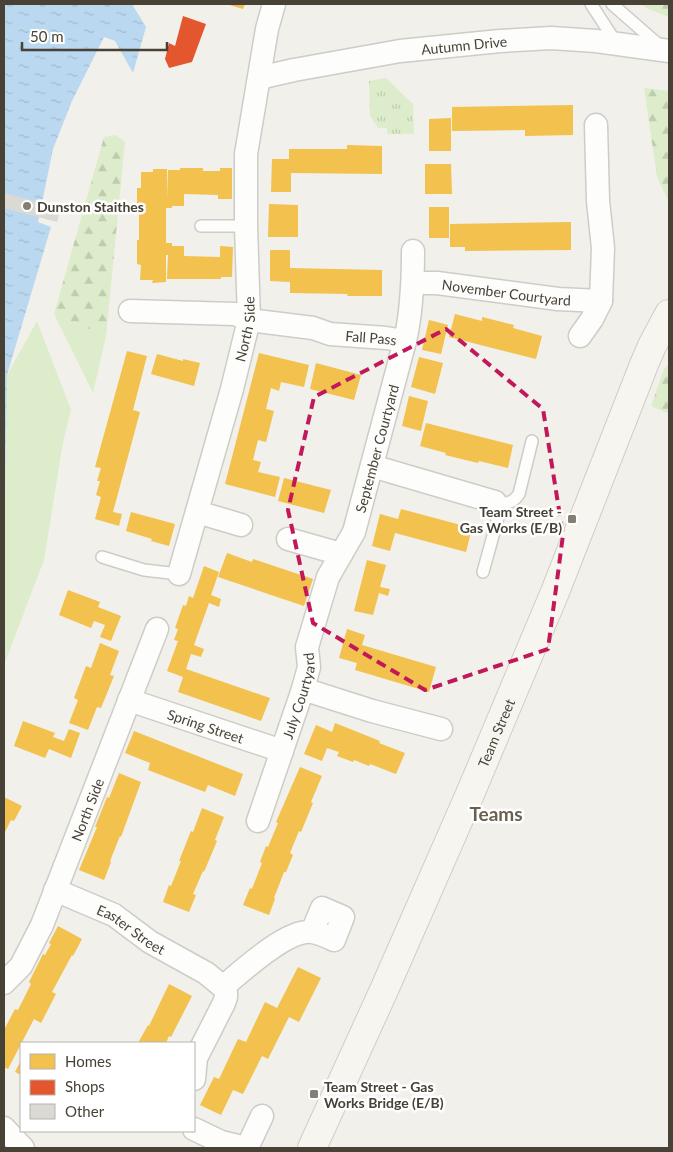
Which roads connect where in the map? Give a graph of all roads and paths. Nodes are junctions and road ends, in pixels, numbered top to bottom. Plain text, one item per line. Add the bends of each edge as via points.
1 (274, 4) edge
2 (591, 4) edge
3 (612, 4) edge
4 (617, 44) junction
5 (667, 51) edge
6 (259, 78) junction
7 (596, 125) dead end
8 (201, 226) dead end
9 (246, 226) junction
10 (413, 251) dead end
11 (413, 283) junction
12 (601, 301) junction
13 (130, 311) dead end
14 (669, 314) edge
15 (249, 320) junction
16 (580, 336) dead end
17 (405, 341) junction
18 (532, 441) dead end
19 (372, 466) junction
20 (499, 503) junction
21 (197, 512) junction
22 (241, 525) dead end
23 (288, 539) dead end
24 (341, 554) junction
25 (102, 557) dead end
26 (483, 572) dead end
27 (179, 574) joint
28 (157, 629) dead end
29 (303, 689) junction
30 (129, 700) junction
31 (441, 729) dead end
32 (282, 751) junction
33 (258, 821) dead end
34 (55, 890) junction
35 (312, 932) dead end
36 (214, 980) junction
37 (4, 983) edge
38 (195, 1068) edge
39 (262, 1116) dead end
40 (4, 1128) edge
41 (195, 1128) edge
42 (23, 1148) edge
43 (247, 1148) edge
44 (312, 1148) edge

1 - 6 street, North Side
2 - 4 lane
3 - 5 lane
4 - 5 street, Autumn Drive
4 - 6 street, Autumn Drive via 551,38 500,41 400,52
6 - 9 street, North Side via 246,154
7 - 12 street via 603,248
8 - 9 lane
9 - 15 street, North Side
10 - 11 street, Fall Pass
11 - 12 street, November Courtyard
11 - 17 street, Fall Pass
12 - 16 street
13 - 15 street, Fall Pass via 235,314
14 - 44 street, Team Street via 645,362 555,592 470,794
15 - 17 street, Fall Pass via 313,328 330,334
15 - 21 street, North Side
17 - 19 street, September Courtyard
18 - 20 lane via 519,494 510,503
19 - 20 street
19 - 24 street, September Courtyard via 354,532
20 - 26 lane
21 - 22 street
21 - 27 street, North Side
23 - 24 street
24 - 29 street, July Courtyard via 328,577 307,647 309,667
25 - 27 lane via 144,570
28 - 30 street, North Side
29 - 31 street
29 - 32 street, July Courtyard
30 - 32 street, Spring Street
30 - 34 street, North Side
32 - 33 street, July Courtyard
34 - 36 street, Easter Street via 114,915 150,942
34 - 37 street, North Side via 21,966
35 - 36 street via 290,936
36 - 38 street via 226,992 226,997 196,1058
39 - 43 street
40 - 42 street
41 - 43 street via 222,1142

